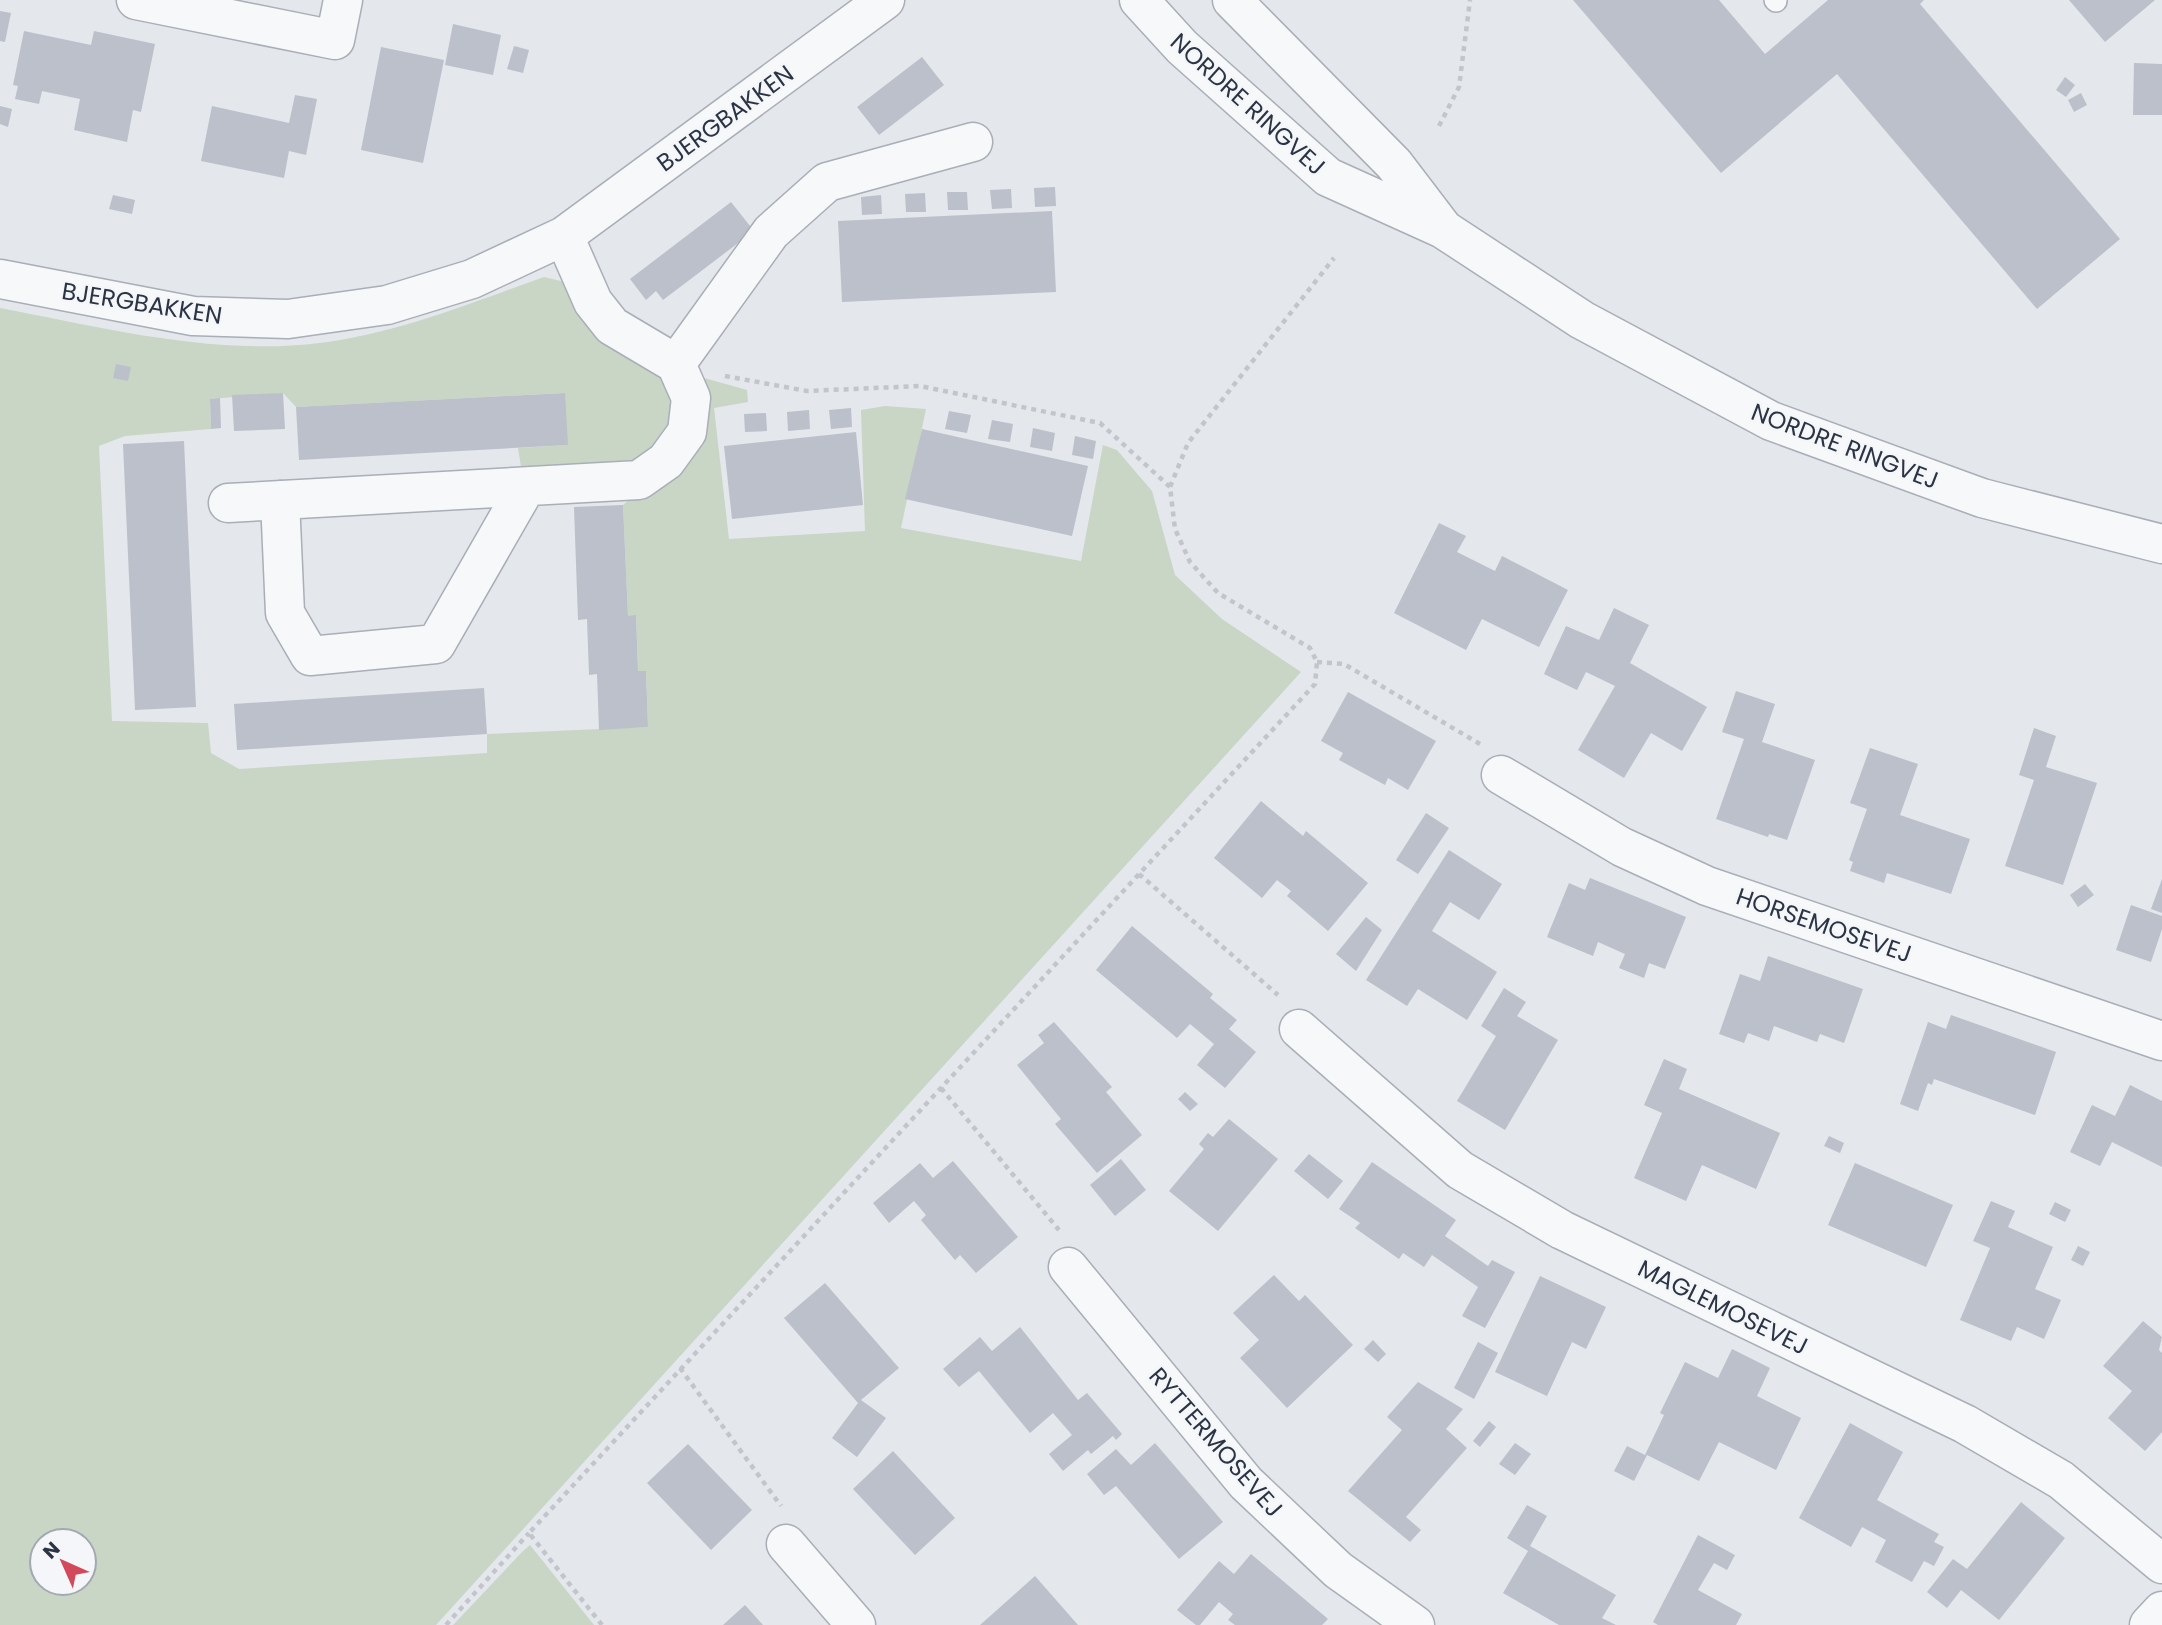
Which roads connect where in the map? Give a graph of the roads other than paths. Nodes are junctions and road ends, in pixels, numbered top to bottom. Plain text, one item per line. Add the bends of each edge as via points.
1 (136, 0) edge
2 (343, 0) edge
3 (885, 0) edge
4 (1139, 0) edge
5 (1232, 0) edge
6 (974, 142) dead end
7 (1443, 229) junction
8 (564, 236) junction
9 (0, 279) edge
10 (676, 365) junction
11 (526, 487) junction
12 (280, 500) junction
13 (228, 503) dead end
14 (2162, 544) edge
15 (1501, 775) road end
16 (1299, 1029) road end
17 (2162, 1041) edge
18 (1068, 1267) road end
19 (786, 1544) road end
20 (2162, 1564) edge
21 (2162, 1611) edge
22 (856, 1625) edge
23 (1415, 1625) edge
24 (2149, 1625) edge

1 - 2 street via 335,40
3 - 8 street, BJERGBAKKEN
4 - 7 street, NORDRE RINGVEJ via 1182,47 1328,177
5 - 7 street, NORDRE RINGVEJ via 1394,164
6 - 10 street via 827,182 771,232
7 - 14 street, NORDRE RINGVEJ via 1582,320 1770,421 1982,498
8 - 9 street, BJERGBAKKEN via 472,279 387,305 288,319 193,316
8 - 10 street via 593,302 612,326
10 - 11 street via 691,398 687,432 666,461 639,480
11 - 12 street
11 - 12 street via 436,644 310,656 285,613
12 - 13 street
15 - 17 street, HORSEMOSEVEJ via 1622,847 1707,886
16 - 20 street, MAGLEMOSEVEJ via 1460,1170 1562,1230 1965,1424 2061,1480
18 - 23 street, RYTTERMOSEVEJ via 1246,1483 1338,1570
19 - 22 street
21 - 24 street

